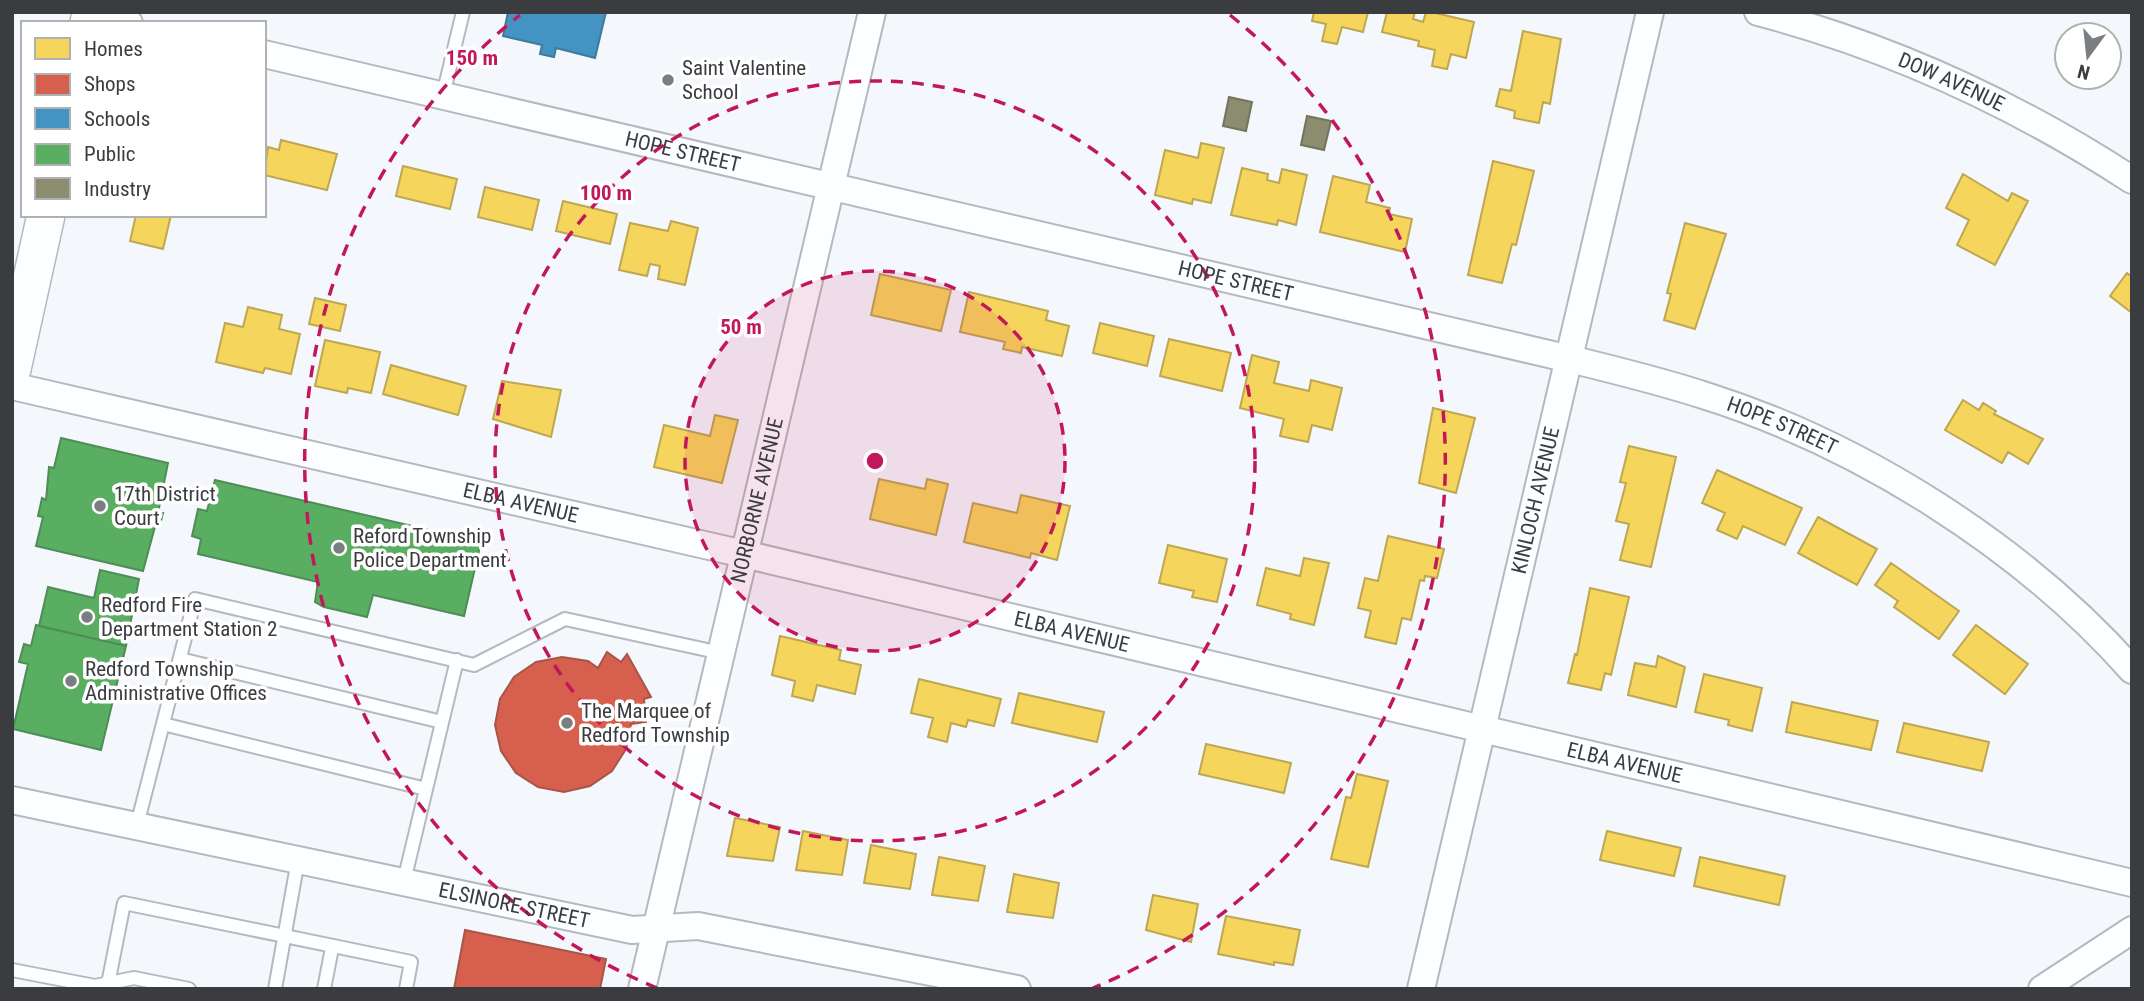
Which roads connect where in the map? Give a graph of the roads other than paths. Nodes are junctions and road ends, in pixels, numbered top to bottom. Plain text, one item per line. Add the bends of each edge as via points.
1 (463, 12) edge
2 (872, 12) edge
3 (1650, 12) edge
4 (1758, 12) edge
5 (90, 15) edge
6 (119, 21) edge
7 (266, 54) edge
8 (443, 95) junction
9 (2132, 180) edge
10 (832, 186) junction
11 (46, 217) edge
12 (1570, 359) junction
13 (12, 369) edge
14 (12, 386) edge
15 (744, 554) junction
16 (721, 653) junction
17 (180, 659) junction
18 (457, 660) junction
19 (2132, 670) edge
20 (442, 722) junction
21 (163, 724) junction
22 (1481, 731) junction
23 (426, 789) junction
24 (12, 800) edge
25 (137, 825) junction
26 (298, 860) junction
27 (404, 881) junction
28 (2132, 883) edge
29 (656, 928) junction
30 (2132, 930) edge
31 (285, 938) junction
32 (332, 947) junction
33 (12, 970) edge
34 (108, 984) junction
35 (185, 988) edge
36 (275, 989) edge
37 (324, 989) edge
38 (406, 989) edge
39 (642, 989) edge
40 (1017, 989) edge
41 (1421, 989) edge
42 (2042, 989) edge

1 - 8 lane
2 - 10 street, NORBORNE AVENUE
3 - 12 street, KINLOCH AVENUE
4 - 9 street, DOW AVENUE via 1855,40 1918,65
5 - 6 street
7 - 8 street, HOPE STREET
8 - 10 street, HOPE STREET
10 - 12 street, HOPE STREET
10 - 15 street, NORBORNE AVENUE
11 - 13 main road
12 - 19 street, HOPE STREET via 1704,395 1788,426 1885,475 1978,535 2032,577
12 - 22 street, KINLOCH AVENUE
14 - 15 street, ELBA AVENUE
15 - 16 street, NORBORNE AVENUE
15 - 22 street, ELBA AVENUE
16 - 18 lane via 565,619 474,665
16 - 29 street, NORBORNE AVENUE
17 - 18 lane via 195,599
17 - 20 lane
17 - 21 lane
18 - 20 lane
20 - 23 lane
21 - 23 lane
21 - 25 lane
22 - 28 street, ELBA AVENUE
22 - 41 street, KINLOCH AVENUE
23 - 27 lane
24 - 25 street, ELSINORE STREET
25 - 26 street, ELSINORE STREET
26 - 27 street, ELSINORE STREET
26 - 31 lane
27 - 29 street, ELSINORE STREET via 632,930
29 - 39 street, NORBORNE AVENUE
29 - 40 street, ELSINORE STREET via 698,926
30 - 42 street
31 - 32 lane
31 - 34 lane via 124,903
31 - 36 lane
32 - 37 lane
32 - 38 lane via 411,962
33 - 34 lane via 95,986
34 - 35 lane via 135,978

